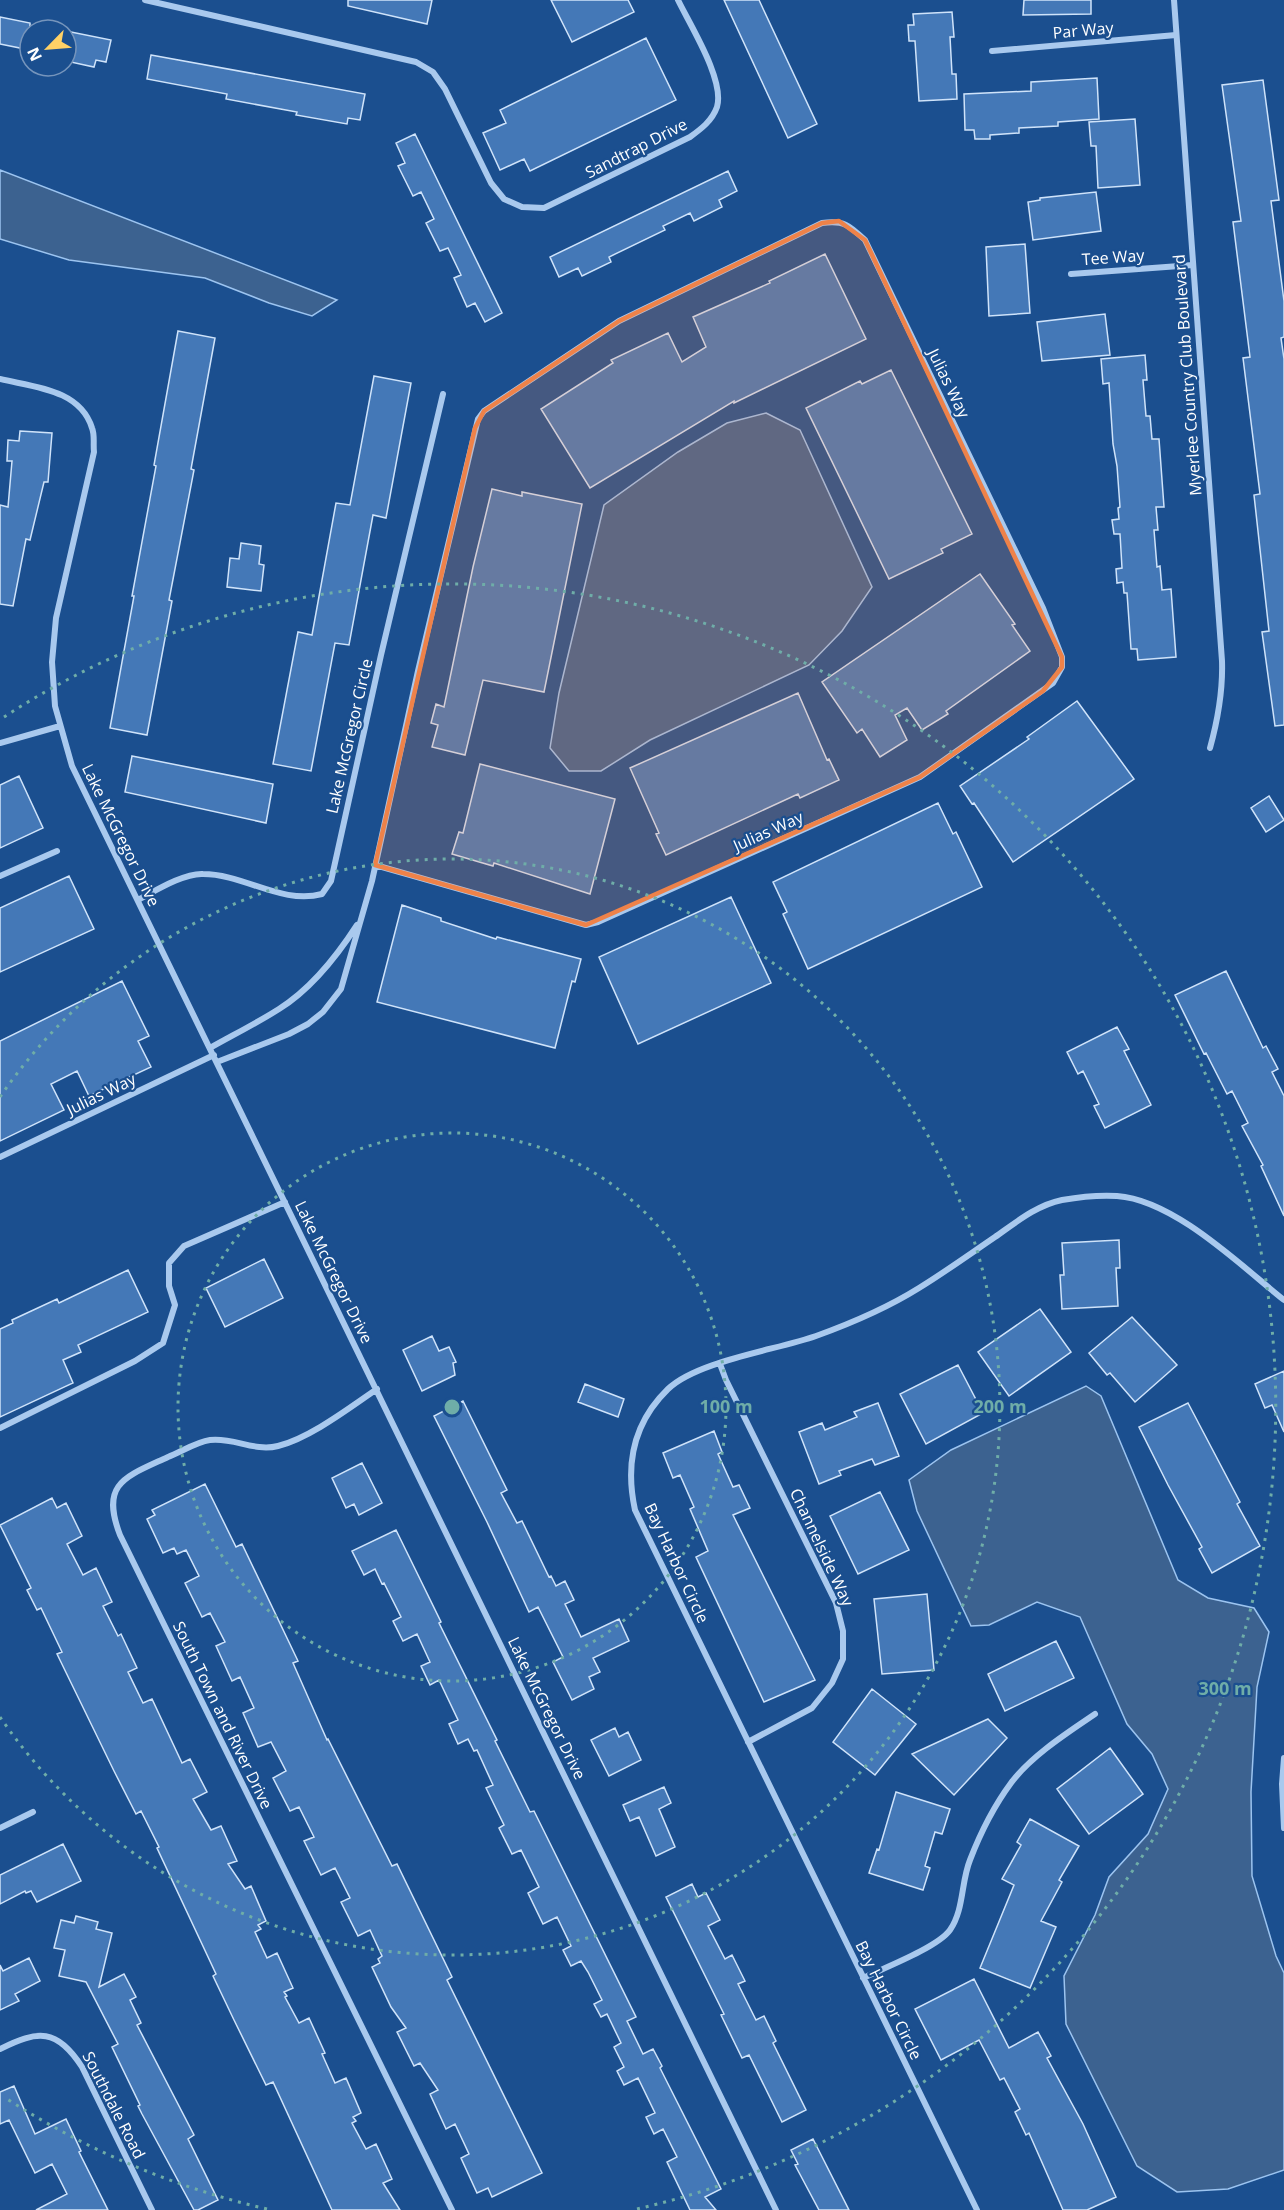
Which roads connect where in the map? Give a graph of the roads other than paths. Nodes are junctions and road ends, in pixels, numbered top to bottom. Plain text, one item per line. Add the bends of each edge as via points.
1 (145, 0) edge
2 (678, 0) edge
3 (1174, 0) edge
4 (1176, 35) junction
5 (992, 51) dead end
6 (1193, 265) junction
7 (1071, 274) dead end
8 (0, 379) edge
9 (443, 394) dead end
10 (60, 726) junction
11 (0, 743) edge
12 (1210, 748) dead end
13 (57, 851) dead end
14 (375, 866) junction
15 (0, 876) edge
16 (138, 900) junction
17 (360, 919) junction
18 (210, 1048) junction
19 (214, 1055) junction
20 (217, 1062) junction
21 (0, 1157) edge
22 (285, 1202) junction
23 (1284, 1300) edge
24 (720, 1364) junction
25 (376, 1389) junction
26 (0, 1428) edge
27 (1095, 1714) dead end
28 (748, 1743) junction
29 (1284, 1758) edge
30 (33, 1812) dead end
31 (0, 1828) edge
32 (1284, 1828) edge
33 (863, 1978) junction
34 (0, 2049) edge
35 (152, 2210) edge
36 (452, 2210) edge
37 (774, 2210) edge
38 (977, 2210) edge

1 - 2 street, Sandtrap Drive via 416,62 433,72 445,89 491,183 504,199 522,207 543,208 690,137 707,124 717,106 717,86
3 - 4 street, Myerlee Country Club Boulevard
4 - 5 street, Par Way
4 - 6 street, Myerlee Country Club Boulevard
6 - 7 street, Tee Way
6 - 12 street, Myerlee Country Club Boulevard via 1222,661 1217,723
8 - 10 street, Lake McGregor Drive via 67,396 83,410 93,429 94,452 56,618 52,682
9 - 16 street, Lake McGregor Circle via 331,881 322,894 308,898 202,873
10 - 11 street
10 - 16 street, Lake McGregor Drive via 81,787
13 - 15 street
14 - 14 street, Julias Way via 478,418 619,321 822,223 839,221 854,230 866,240 1042,608 1062,657 1062,667 1053,683 920,777 598,922 586,925
14 - 17 street, Julias Way
16 - 18 street, Lake McGregor Drive
17 - 18 street, Julias Way via 323,970 294,998
17 - 20 street, Julias Way via 341,989 323,1012 289,1034
18 - 19 street, Lake McGregor Drive
19 - 20 street, Lake McGregor Drive
19 - 21 street, Julias Way
20 - 22 street, Lake McGregor Drive
22 - 25 street, Lake McGregor Drive
22 - 26 street via 184,1246 169,1263 169,1286 175,1305 163,1343 135,1361
23 - 24 street, Bay Harbor Circle via 1166,1211 1116,1196 1061,1200 1016,1222 892,1303 823,1333
24 - 28 street, Bay Harbor Circle via 680,1379 657,1402 635,1442 630,1487 645,1533
24 - 28 street, Channelside Way via 836,1603 843,1630 843,1659 832,1683 812,1708
25 - 36 street, South Town and River Drive via 334,1418 285,1444 253,1448 209,1440 179,1452 123,1480 112,1508 120,1536
25 - 37 street, Lake McGregor Drive
27 - 33 street via 1012,1782 969,1862 958,1914 950,1931 935,1943
28 - 33 street, Bay Harbor Circle
29 - 32 street
30 - 31 street
33 - 38 street, Bay Harbor Circle
34 - 35 street, Southdale Road via 36,2034 56,2039 71,2050

